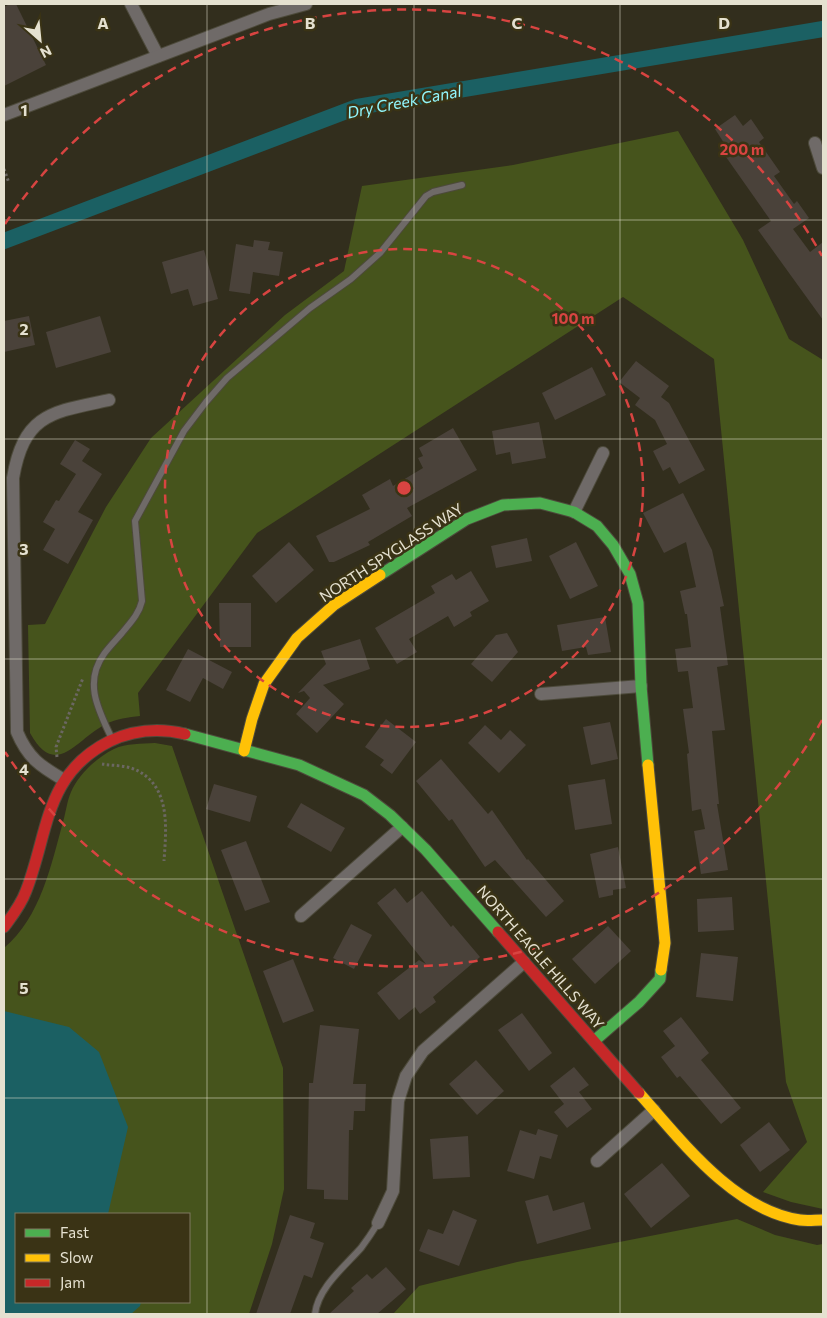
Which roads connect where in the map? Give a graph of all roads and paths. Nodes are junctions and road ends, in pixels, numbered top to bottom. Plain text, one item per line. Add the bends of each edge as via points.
1 (131, 4) edge
2 (306, 4) edge
3 (158, 56) junction
4 (4, 115) edge
5 (815, 143) dead end
6 (823, 168) edge
7 (4, 169) edge
8 (9, 183) dead end
9 (462, 186) dead end
10 (109, 400) dead end
11 (603, 453) dead end
12 (574, 512) junction
13 (85, 674) dead end
14 (641, 686) junction
15 (541, 694) dead end
16 (112, 739) junction
17 (244, 751) junction
18 (92, 752) junction
19 (57, 757) dead end
20 (64, 780) junction
21 (402, 827) junction
22 (164, 861) dead end
23 (301, 916) dead end
24 (4, 927) edge
25 (524, 962) junction
26 (594, 1041) junction
27 (654, 1110) junction
28 (597, 1160) dead end
29 (823, 1220) edge
30 (378, 1223) joint
31 (315, 1314) edge

1 - 3 street
2 - 3 street via 269,14
3 - 4 street
5 - 6 street
7 - 8 path
9 - 16 lane via 426,196 380,252 228,378 184,430 135,521 140,608 103,654 94,678 95,703
10 - 20 street via 62,410 33,428 23,442 13,478 17,732 23,747 33,758
11 - 12 street
12 - 14 street, NORTH SPYGLASS WAY via 597,526 630,574 638,603
12 - 17 street, NORTH SPYGLASS WAY via 540,503 502,505 467,519 334,605 297,638 264,684
13 - 19 path via 56,746
14 - 15 street
14 - 26 street, NORTH SPYGLASS WAY via 665,943 660,979
16 - 17 street, NORTH EAGLE HILLS WAY via 156,730 182,733
16 - 18 street, NORTH EAGLE HILLS WAY
17 - 21 street, NORTH EAGLE HILLS WAY via 308,769 366,796
18 - 20 street, NORTH EAGLE HILLS WAY
18 - 22 path via 103,764 140,772 153,783 162,799 166,816
20 - 24 street, NORTH EAGLE HILLS WAY via 51,802 33,875 15,915
21 - 23 street
21 - 25 street, NORTH EAGLE HILLS WAY
25 - 26 street, NORTH EAGLE HILLS WAY
25 - 30 street via 423,1051 406,1076 398,1101 392,1190
26 - 27 street, NORTH EAGLE HILLS WAY
27 - 28 street
27 - 29 street, NORTH EAGLE HILLS WAY via 702,1165 729,1187 764,1208 797,1220
30 - 31 lane via 363,1246 325,1289

